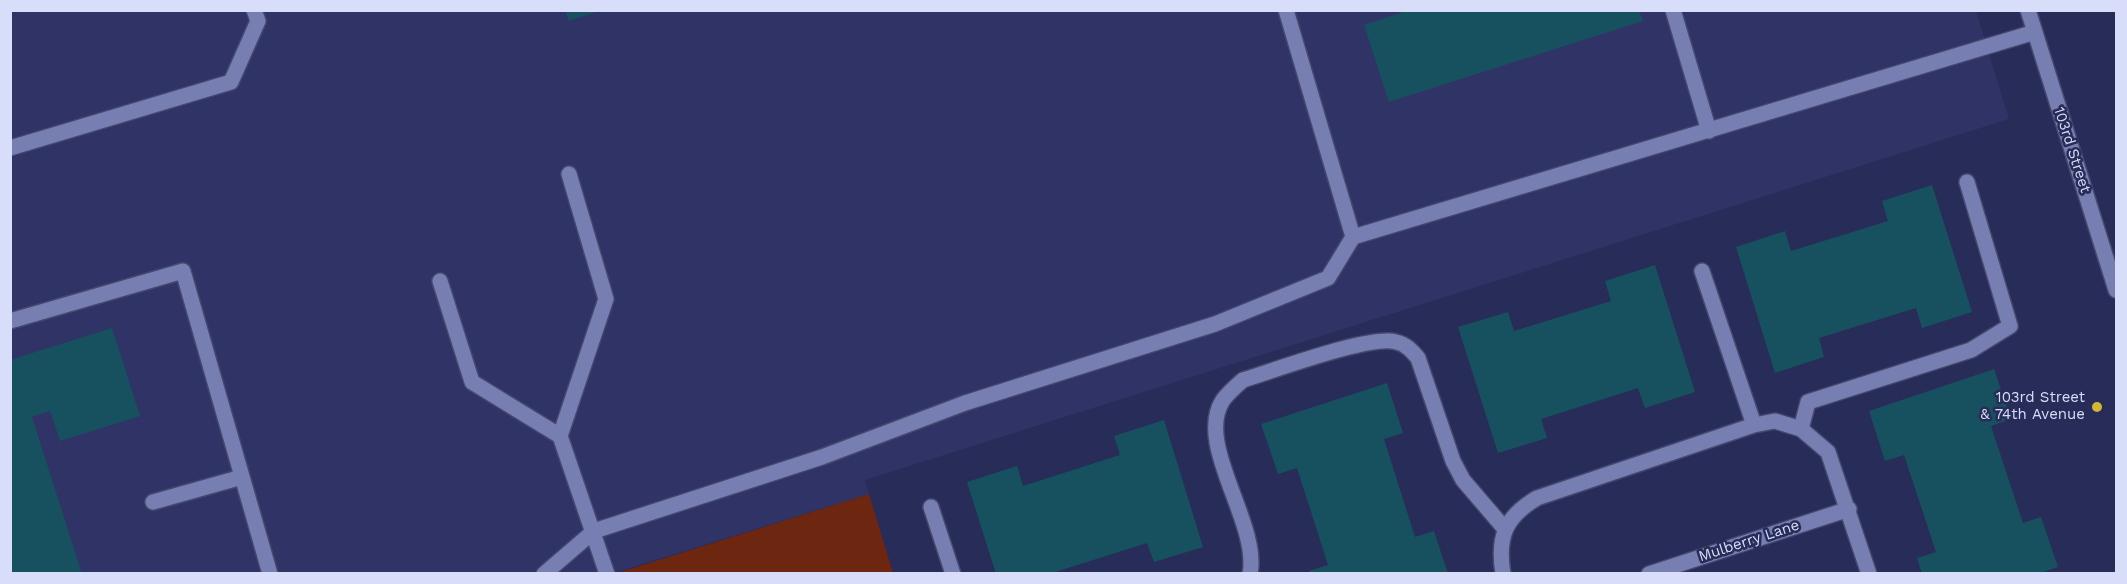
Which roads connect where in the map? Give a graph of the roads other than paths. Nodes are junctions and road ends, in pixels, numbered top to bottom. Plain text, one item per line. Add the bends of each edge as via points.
1 (254, 10) edge
2 (1286, 10) edge
3 (1673, 10) edge
4 (2028, 10) edge
5 (2035, 32) junction
6 (1709, 130) junction
7 (10, 148) edge
8 (569, 174) dead end
9 (1967, 182) dead end
10 (1353, 237) junction
11 (1702, 271) dead end
12 (440, 280) dead end
13 (2116, 290) edge
14 (10, 321) edge
15 (1754, 425) junction
16 (1801, 429) junction
17 (560, 436) junction
18 (242, 477) junction
19 (153, 502) dead end
20 (931, 507) dead end
21 (1849, 509) junction
22 (1505, 529) junction
23 (594, 531) junction
24 (270, 573) edge
25 (544, 573) edge
26 (607, 573) edge
27 (953, 573) edge
28 (1250, 573) edge
29 (1503, 573) edge
30 (1649, 573) edge
31 (1869, 573) edge

1 - 7 street via 258,21 231,82
2 - 10 street
3 - 6 street
4 - 5 street, 103rd Street
5 - 6 street
5 - 13 street, 103rd Street
6 - 10 street
8 - 17 street via 606,299
9 - 16 street via 2010,326 1971,350 1808,402
10 - 23 street via 1328,278 1215,324 965,403 822,457
11 - 15 street
12 - 17 street via 472,382
14 - 18 street via 183,271
15 - 16 street via 1775,421
15 - 22 street via 1537,498 1514,514
16 - 21 street via 1828,452
17 - 23 street
18 - 19 street
18 - 24 street
20 - 27 street
21 - 30 street, Mulberry Lane
21 - 31 street
22 - 28 street via 1463,480 1453,461 1418,358 1394,341 1370,341 1243,380 1222,402 1216,434 1251,547
22 - 29 street via 1500,556
23 - 25 street
23 - 26 street

